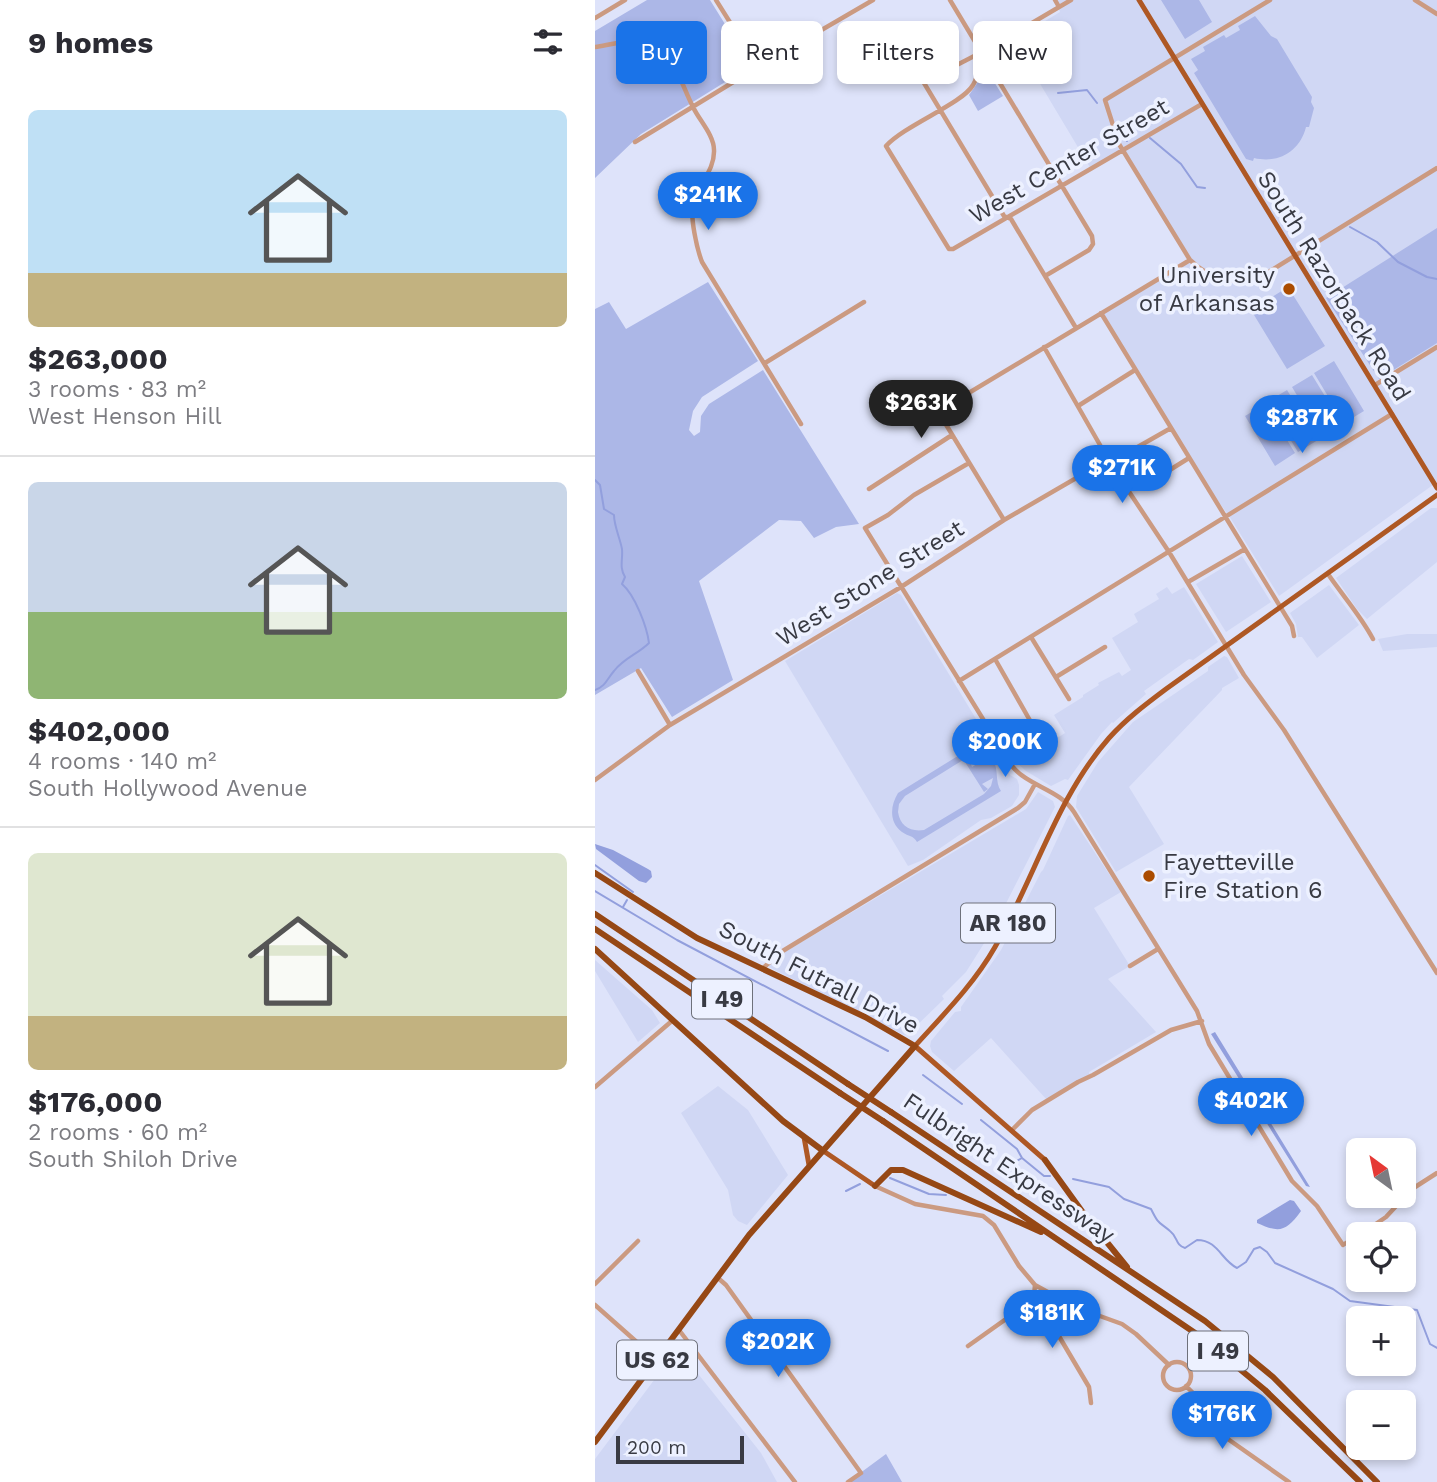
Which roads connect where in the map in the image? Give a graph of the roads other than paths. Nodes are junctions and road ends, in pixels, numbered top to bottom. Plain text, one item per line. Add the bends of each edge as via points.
1 (625, 0) edge
2 (716, 0) edge
3 (873, 0) edge
4 (950, 0) edge
5 (1055, 0) edge
6 (1070, 0) edge
7 (1139, 0) edge
8 (1270, 0) edge
9 (1415, 0) edge
10 (1059, 7) junction
11 (1437, 14) edge
12 (595, 18) edge
13 (729, 21) edge
14 (1035, 21) edge
15 (823, 29) edge
16 (973, 39) edge
17 (595, 47) edge
18 (973, 57) edge
19 (1174, 58) junction
20 (730, 84) edge
21 (974, 84) edge
22 (1000, 84) edge
23 (1202, 104) junction
24 (692, 107) junction
25 (940, 109) junction
26 (635, 142) dead end
27 (1122, 149) junction
28 (1437, 168) edge
29 (1062, 186) junction
30 (1007, 218) junction
31 (1295, 256) junction
32 (1190, 260) junction
33 (1045, 276) junction
34 (864, 302) dead end
35 (1101, 313) junction
36 (1076, 328) junction
37 (1044, 347) junction
38 (1437, 347) edge
39 (765, 363) junction
40 (1135, 370) junction
41 (1375, 385) junction
42 (1078, 406) junction
43 (1392, 414) junction
44 (801, 424) dead end
45 (1171, 428) junction
46 (952, 435) junction
47 (1189, 458) junction
48 (1109, 459) junction
49 (969, 464) junction
50 (1144, 486) dead end
51 (1437, 488) edge
52 (869, 489) dead end
53 (1437, 495) edge
54 (1225, 517) junction
55 (1004, 520) junction
56 (1245, 549) junction
57 (1169, 552) junction
58 (1328, 574) junction
59 (1188, 583) junction
60 (901, 587) junction
61 (1281, 608) junction
62 (1294, 636) dead end
63 (1031, 637) junction
64 (1373, 639) dead end
65 (1227, 646) junction
66 (1104, 647) dead end
67 (995, 659) junction
68 (638, 671) dead end
69 (1056, 677) junction
70 (959, 681) junction
71 (1069, 699) dead end
72 (670, 725) junction
73 (1000, 747) junction
74 (595, 780) edge
75 (1035, 784) junction
76 (1067, 802) junction
77 (595, 873) edge
78 (595, 914) edge
79 (595, 929) edge
80 (595, 949) edge
81 (1159, 949) junction
82 (1130, 966) dead end
83 (762, 969) junction
84 (1437, 973) edge
85 (674, 1019) junction
86 (1202, 1021) junction
87 (915, 1046) junction
88 (595, 1087) edge
89 (1011, 1130) junction
90 (804, 1137) junction
91 (822, 1150) junction
92 (1045, 1160) joint
93 (809, 1165) junction
94 (1437, 1172) edge
95 (875, 1186) junction
96 (1378, 1222) edge
97 (1059, 1240) junction
98 (638, 1241) dead end
99 (1346, 1243) edge
100 (1132, 1274) junction
101 (718, 1278) junction
102 (595, 1284) edge
103 (1035, 1285) junction
104 (1034, 1296) junction
105 (595, 1305) edge
106 (679, 1330) junction
107 (968, 1346) dead end
108 (657, 1360) junction
109 (1169, 1364) junction
110 (1186, 1386) junction
111 (1091, 1403) dead end
112 (595, 1442) edge
113 (795, 1482) edge
114 (848, 1482) edge
115 (1289, 1482) edge
116 (1360, 1482) edge
117 (1377, 1482) edge

1 - 12 street
2 - 13 street
3 - 15 street
4 - 16 street
5 - 10 street
6 - 10 street
7 - 19 main road, South Razorback Road
8 - 19 street
9 - 11 street
10 - 14 street
17 - 24 street via 635,41 651,44 669,56
18 - 25 street via 953,67 912,63
19 - 23 main road, South Razorback Road
19 - 27 street via 1105,100
20 - 24 street
21 - 25 street
22 - 29 street
23 - 27 street, West Center Street
23 - 31 main road, South Razorback Road
24 - 26 street
24 - 39 street via 714,151 711,169 693,203 698,252
25 - 30 street
25 - 30 street, West Center Street via 886,149 945,246 953,249
27 - 29 street, West Center Street
27 - 32 street
28 - 31 street
29 - 30 street, West Center Street
29 - 33 street via 1093,244
30 - 33 street
31 - 32 street via 1262,276 1239,282 1217,279
31 - 41 main road, South Razorback Road
32 - 35 street
33 - 36 street
34 - 39 street
35 - 36 street
35 - 40 street
36 - 37 street
37 - 42 street
37 - 46 street via 945,406 941,411
38 - 41 street
39 - 44 street
40 - 42 street
40 - 45 street
41 - 43 main road, South Razorback Road
42 - 48 street
43 - 51 main road, South Razorback Road
43 - 54 street
45 - 47 street
45 - 48 street, West Stone Street
46 - 49 street
46 - 52 street
47 - 50 street
47 - 54 street
48 - 55 street, West Stone Street
48 - 57 street
49 - 55 street
49 - 60 street via 865,528
53 - 58 main road, AR 180
54 - 56 street
54 - 57 street
55 - 60 street, West Stone Street
56 - 59 street
56 - 61 street
57 - 59 street
57 - 63 street
58 - 61 main road, AR 180
58 - 64 street
59 - 65 street
60 - 70 street
60 - 72 street, West Stone Street
61 - 62 street
61 - 65 main road, AR 180
63 - 67 street
63 - 69 street
65 - 76 main road, AR 180 via 1126,721 1099,750
65 - 84 street
66 - 69 street
67 - 70 street
67 - 73 street via 1032,724
68 - 72 street
69 - 71 street
70 - 73 street
72 - 74 street, West Stone Street
73 - 75 street via 1015,770
75 - 76 street
75 - 83 street via 1018,808 781,952
76 - 81 street
76 - 87 main road, AR 180 via 994,949
77 - 83 highway, South Futrall Drive via 673,924
78 - 100 highway, Fulbright Expressway / I 49, bridge
79 - 97 highway, Fulbright Expressway / I 49, bridge
80 - 85 highway
81 - 82 street
81 - 86 street
83 - 87 highway, South Futrall Drive
85 - 88 street
85 - 90 highway
86 - 89 street via 1171,1030 1078,1082 1032,1110
86 - 99 street via 1209,1044 1292,1181
87 - 89 main road, South Futrall Drive
87 - 91 highway, US 62
89 - 92 main road, South Futrall Drive
90 - 91 highway
90 - 93 main road
91 - 93 highway, US 62
91 - 95 main road
92 - 100 highway
93 - 101 highway, US 62
94 - 96 street
95 - 97 highway via 889,1171 903,1170
95 - 103 street via 915,1204 982,1216 994,1225
97 - 116 highway, Fulbright Expressway / I 49 via 1201,1337 1265,1390
98 - 102 street
100 - 117 highway, Fulbright Expressway / I 49 via 1205,1321 1273,1377
101 - 106 highway, US 62
101 - 114 street via 861,1473
103 - 104 street
103 - 109 street via 1075,1307 1122,1324
104 - 107 street
104 - 111 street via 1089,1387
105 - 108 street
106 - 108 highway, US 62
106 - 113 street
108 - 112 highway, US 62
109 - 110 street via 1186,1366 1190,1374
109 - 110 street via 1163,1375 1165,1384 1173,1389
110 - 115 street via 1225,1437

